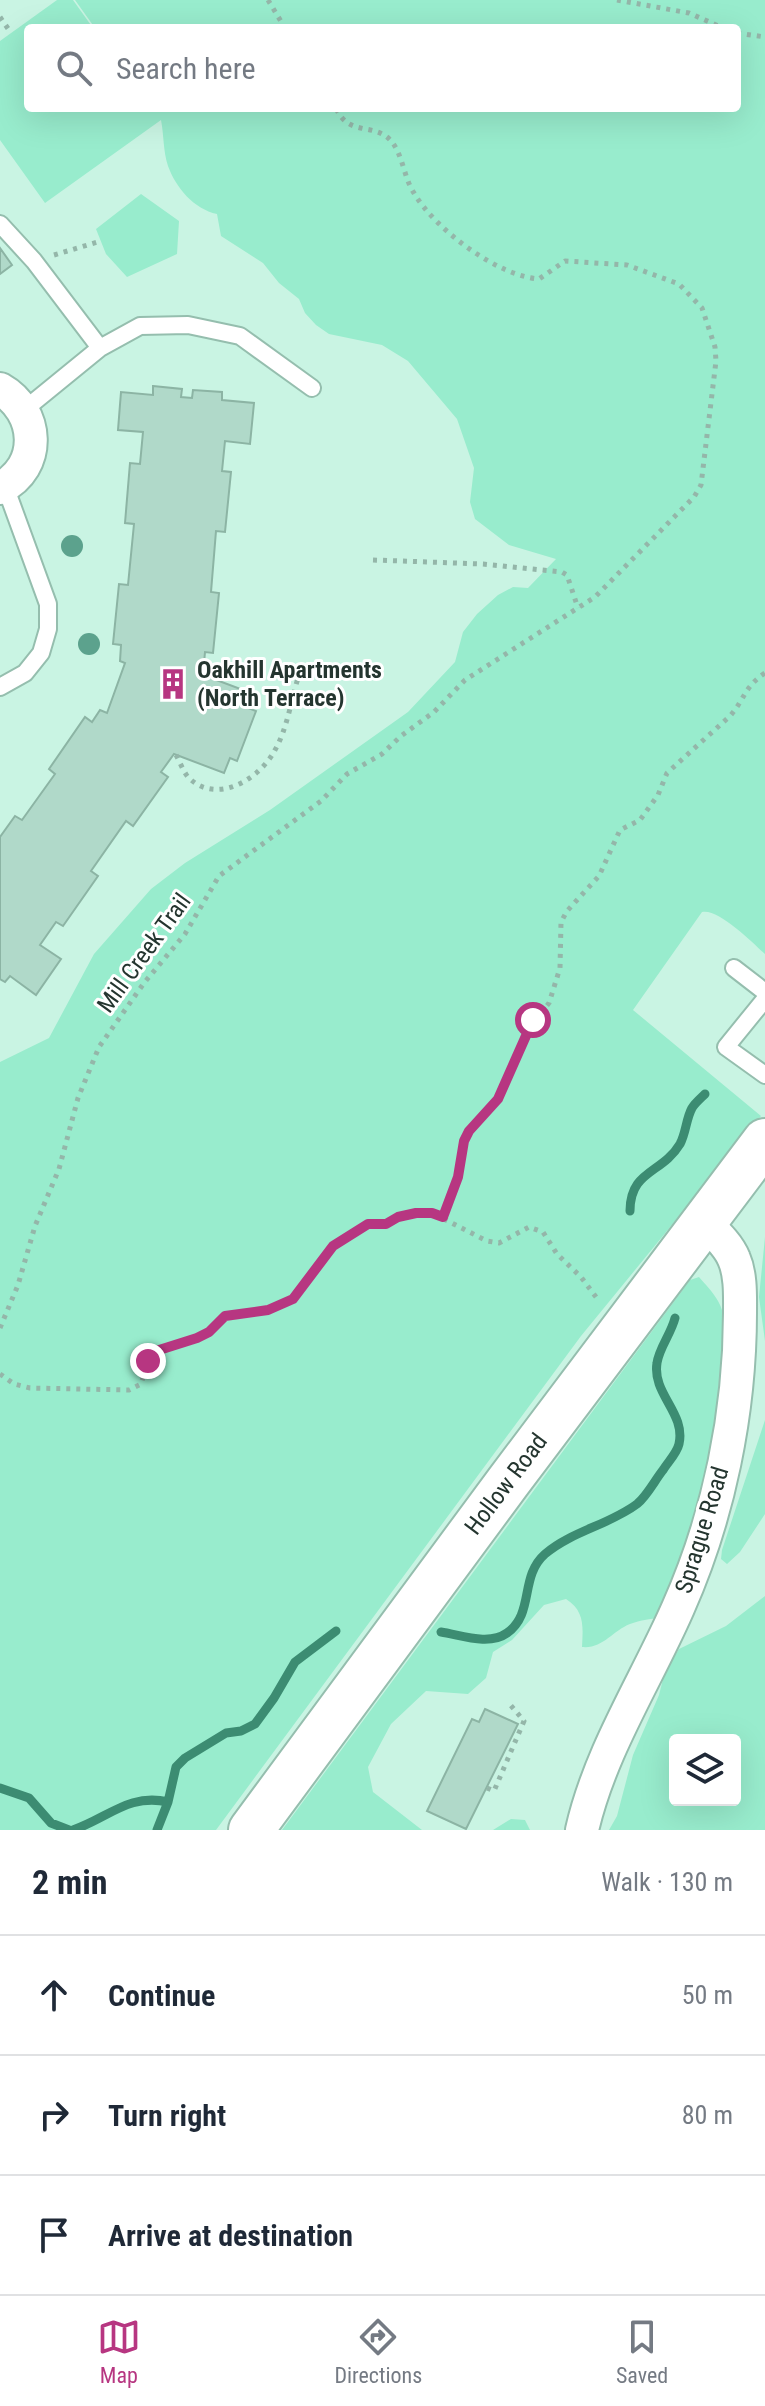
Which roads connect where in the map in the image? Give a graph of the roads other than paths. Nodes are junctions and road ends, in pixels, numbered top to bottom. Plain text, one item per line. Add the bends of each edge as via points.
1 (0, 224) edge
2 (100, 348) junction
3 (312, 388) dead end
4 (12, 400) edge
5 (2, 487) edge
6 (0, 687) edge
7 (734, 968) dead end
8 (765, 992) edge
9 (765, 999) edge
10 (765, 1075) edge
11 (765, 1141) edge
12 (703, 1221) junction
13 (251, 1830) edge
14 (582, 1830) edge

1 - 2 lane
2 - 3 lane via 140,326 188,325 240,336
2 - 4 lane
4 - 5 street via 31,435 28,460
5 - 6 lane via 48,604 48,629 41,653 25,673
7 - 8 lane
9 - 10 lane via 726,1047
11 - 12 main road, Hollow Road
12 - 13 main road, Hollow Road
12 - 14 street, Sprague Road via 734,1259 738,1278 737,1368 724,1460 696,1561 606,1760

